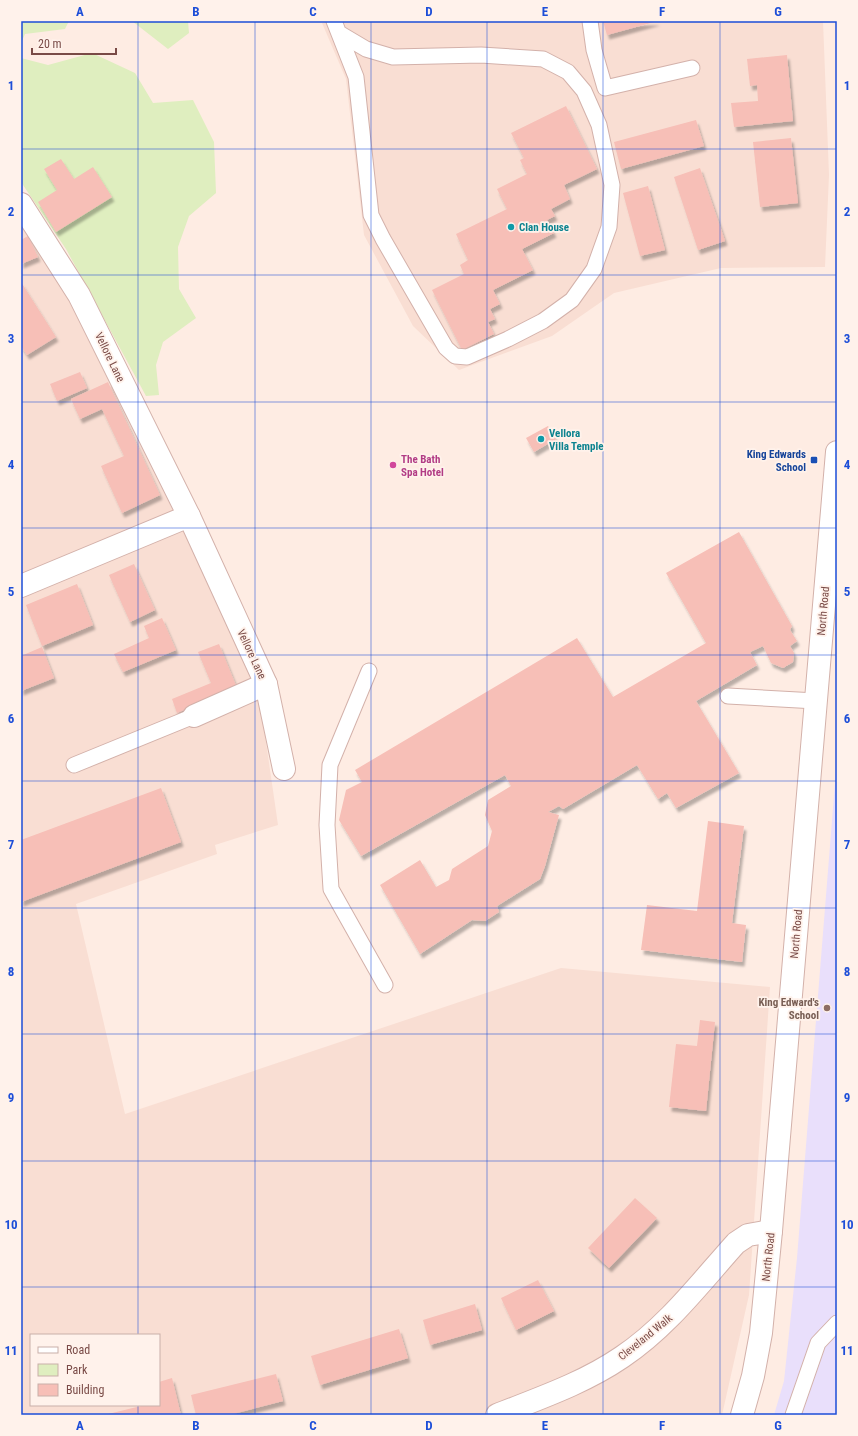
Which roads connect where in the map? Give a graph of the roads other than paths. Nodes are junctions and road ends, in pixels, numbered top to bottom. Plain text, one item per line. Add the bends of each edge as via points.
1 (590, 21) edge
2 (336, 27) edge
3 (692, 68) dead end
4 (21, 204) edge
5 (837, 452) edge
6 (189, 516) junction
7 (21, 586) edge
8 (369, 671) dead end
9 (266, 684) junction
10 (728, 696) dead end
11 (816, 701) junction
12 (194, 716) joint
13 (74, 764) dead end
14 (284, 769) dead end
15 (385, 985) dead end
16 (771, 1231) junction
17 (837, 1323) edge
18 (498, 1415) edge
19 (742, 1415) edge
20 (793, 1415) edge

1 - 3 lane via 594,50 604,88
2 - 2 lane via 366,49 393,57 481,55 543,59 568,72 584,91 599,125 612,185 609,227 594,269 572,300 543,321 467,357 455,356 446,348 382,239 371,215 356,77
4 - 6 street, Vellore Lane via 79,295
5 - 11 street, North Road
6 - 7 street
6 - 9 street, Vellore Lane
8 - 15 lane via 330,765 327,826 331,889
9 - 12 street, Vellore Lane
9 - 14 street, Vellore Lane
10 - 11 lane
11 - 16 street, North Road
12 - 13 lane
16 - 18 street, Cleveland Walk via 748,1235 736,1244 666,1322 622,1357 567,1388
16 - 19 street, North Road via 760,1333 753,1376
17 - 20 lane via 818,1343

